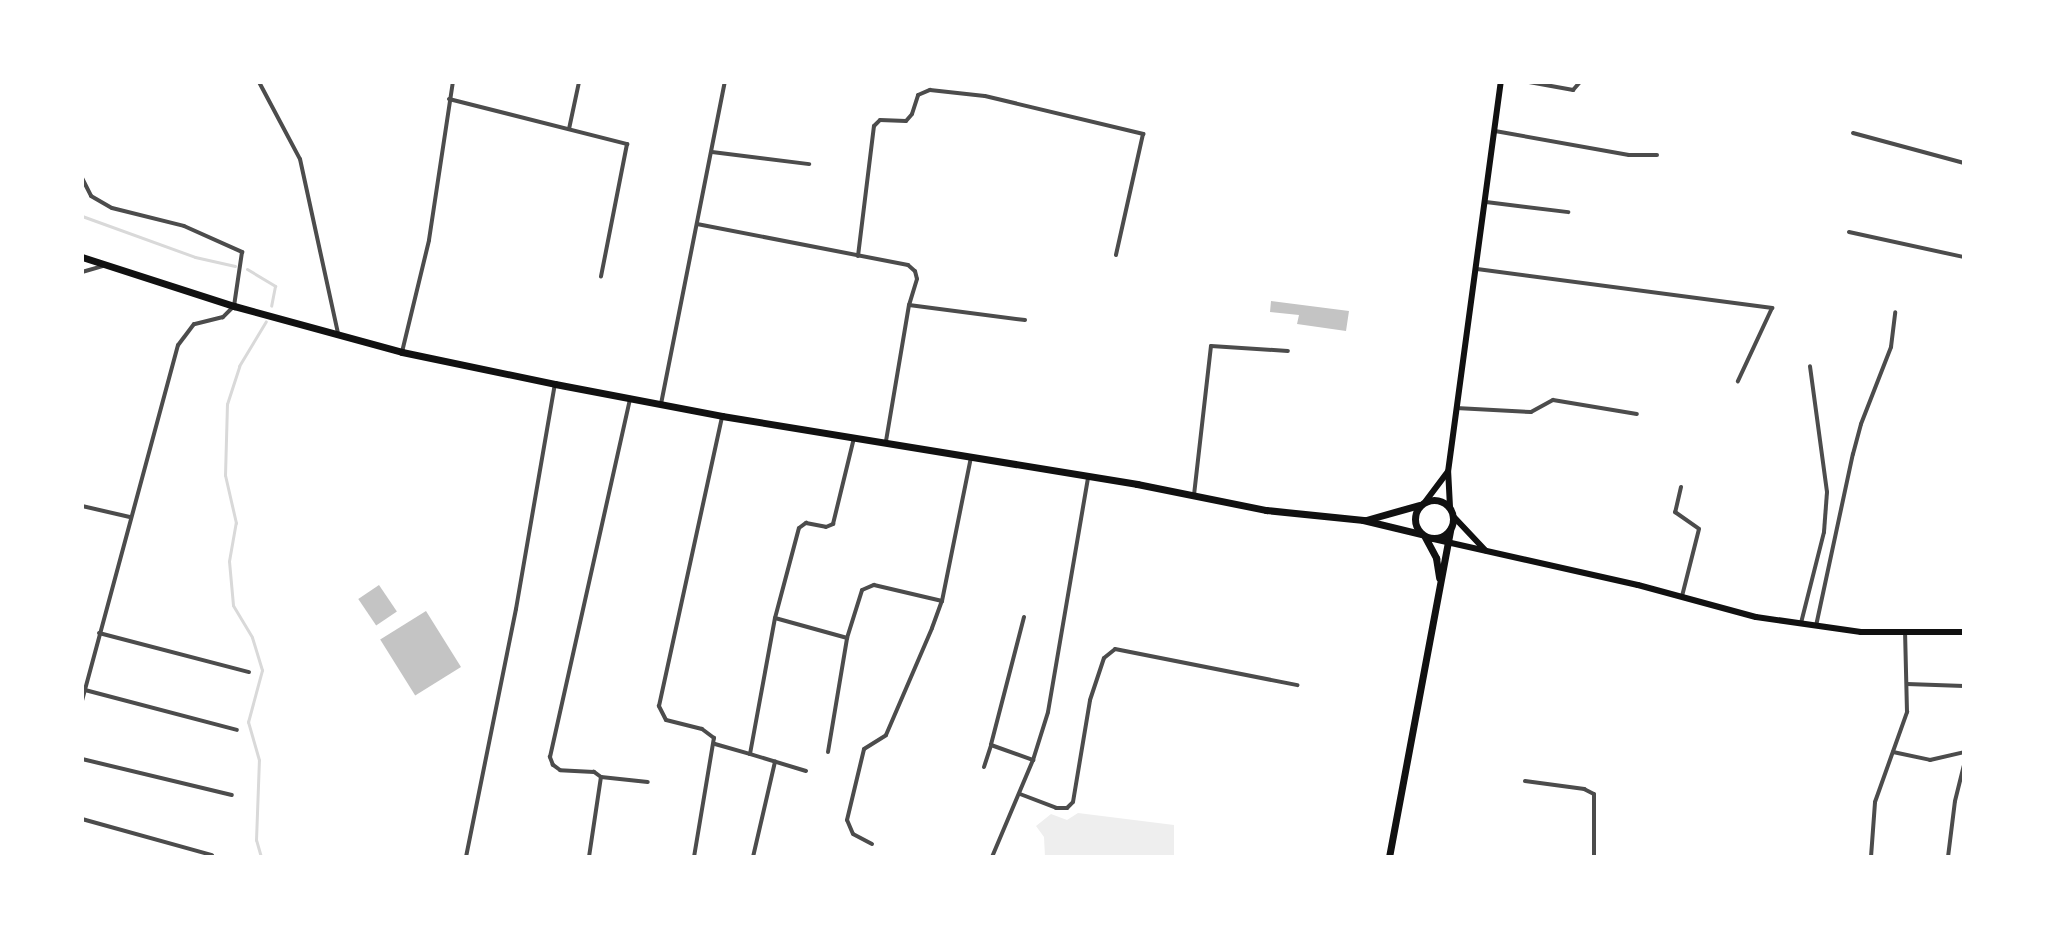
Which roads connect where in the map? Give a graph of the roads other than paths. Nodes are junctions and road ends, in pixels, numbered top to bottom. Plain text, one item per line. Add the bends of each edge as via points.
1 (259, 82) edge
2 (453, 82) edge
3 (579, 82) edge
4 (725, 82) edge
5 (1501, 82) edge
6 (1529, 82) edge
7 (1580, 82) edge
8 (449, 99) junction
9 (569, 129) junction
10 (1495, 131) junction
11 (1853, 133) dead end
12 (711, 152) junction
13 (1657, 155) dead end
14 (1964, 163) edge
15 (809, 164) dead end
16 (82, 178) edge
17 (1486, 202) junction
18 (1568, 212) dead end
19 (697, 224) junction
20 (1849, 232) dead end
21 (1116, 255) dead end
22 (858, 256) junction
23 (82, 257) edge
24 (1964, 257) edge
25 (108, 265) junction
26 (1477, 269) junction
27 (82, 272) edge
28 (601, 276) dead end
29 (909, 305) junction
30 (234, 306) junction
31 (1895, 312) dead end
32 (1025, 320) dead end
33 (339, 333) junction
34 (1288, 351) dead end
35 (402, 352) junction
36 (1810, 366) dead end
37 (1738, 381) dead end
38 (555, 384) junction
39 (630, 398) junction
40 (661, 404) junction
41 (1456, 408) junction
42 (1637, 414) dead end
43 (722, 416) junction
44 (854, 438) junction
45 (886, 444) junction
46 (971, 457) junction
47 (1448, 472) junction
48 (1088, 478) junction
49 (1681, 487) dead end
50 (1194, 495) junction
51 (1423, 503) junction
52 (82, 506) edge
53 (1451, 512) junction
54 (130, 517) junction
55 (1363, 520) junction
56 (1450, 530) junction
57 (1425, 536) junction
58 (1448, 543) junction
59 (1487, 553) junction
60 (1440, 584) junction
61 (1682, 596) junction
62 (942, 601) junction
63 (1024, 617) dead end
64 (775, 618) junction
65 (1801, 623) junction
66 (1816, 626) junction
67 (1905, 632) junction
68 (1964, 632) edge
69 (99, 633) junction
70 (847, 638) junction
71 (249, 672) dead end
72 (1907, 684) junction
73 (1297, 685) dead end
74 (1964, 686) edge
75 (85, 690) junction
76 (82, 701) edge
77 (237, 730) dead end
78 (715, 744) junction
79 (991, 745) junction
80 (828, 752) dead end
81 (1893, 752) junction
82 (1964, 752) edge
83 (750, 754) junction
84 (82, 759) edge
85 (1033, 760) junction
86 (775, 762) junction
87 (1964, 766) edge
88 (984, 767) dead end
89 (806, 771) dead end
90 (601, 777) junction
91 (1525, 781) dead end
92 (648, 782) dead end
93 (1020, 794) junction
94 (232, 795) dead end
95 (82, 819) edge
96 (872, 844) dead end
97 (212, 855) dead end
98 (466, 857) edge
99 (589, 857) edge
100 (694, 857) edge
101 (753, 857) edge
102 (992, 857) edge
103 (1389, 857) edge
104 (1594, 857) edge
105 (1871, 857) edge
106 (1948, 857) edge

1 - 33 street via 300,159
2 - 8 street
3 - 9 street
4 - 12 street
5 - 10 main road
6 - 7 street via 1573,90
8 - 9 street
8 - 35 street via 429,240
9 - 28 street via 627,144
10 - 13 street via 1629,155
10 - 17 main road
11 - 14 street
12 - 15 street
12 - 19 street
16 - 30 street via 91,196 112,208 184,226 242,252
17 - 18 street
17 - 26 main road
19 - 22 street
19 - 40 street
20 - 24 street
21 - 22 street via 1143,134 985,96 930,90 918,95 906,121 884,119 874,126
22 - 29 street via 912,267 917,279
23 - 25 main road
25 - 27 street
25 - 30 main road
26 - 37 street via 1772,308
26 - 41 main road
29 - 32 street
29 - 45 street
30 - 33 main road
30 - 54 street via 223,317 194,324 178,345
31 - 66 street via 1891,347 1853,454
33 - 35 main road
34 - 50 street via 1211,346
35 - 38 main road
36 - 65 street via 1827,492 1824,532
38 - 39 main road
38 - 98 street
39 - 40 main road
39 - 90 street via 550,757 560,770
40 - 43 main road
41 - 42 street via 1531,412 1553,400
41 - 47 main road
43 - 44 main road
43 - 78 street via 659,706 666,720 702,729
44 - 45 main road
44 - 64 street via 835,520 826,527 806,523 799,528
45 - 46 main road
46 - 48 main road
46 - 62 street
47 - 51 main road
47 - 53 main road
48 - 50 main road
48 - 85 street via 1048,712
49 - 61 street via 1675,512 1699,529
50 - 55 main road via 1266,510
51 - 53 main road via 1437,500
51 - 55 main road
51 - 57 main road via 1415,521
52 - 54 street
53 - 56 main road
53 - 59 main road
54 - 69 street
55 - 57 main road
56 - 57 main road via 1441,537
56 - 58 main road
57 - 58 main road
57 - 60 main road
58 - 59 main road
58 - 60 main road
59 - 61 main road
60 - 103 main road
61 - 65 main road via 1756,617
62 - 70 street via 870,584 860,594
62 - 96 street via 886,735 864,749 847,820 853,834
63 - 79 street
64 - 70 street
64 - 83 street
65 - 66 main road
66 - 67 main road
67 - 68 main road
67 - 72 street
69 - 71 street
69 - 75 street
70 - 80 street
72 - 74 street
72 - 81 street via 1907,712
73 - 93 street via 1115,649 1104,658 1090,700 1073,802 1056,808
75 - 76 street
75 - 77 street
78 - 83 street
78 - 100 street
79 - 85 street
79 - 88 street
81 - 82 street via 1930,760
81 - 105 street via 1875,802
83 - 86 street
84 - 94 street
85 - 93 street
86 - 89 street
86 - 101 street
87 - 106 street
90 - 92 street
90 - 99 street
91 - 104 street via 1594,794
93 - 102 street
95 - 97 street

